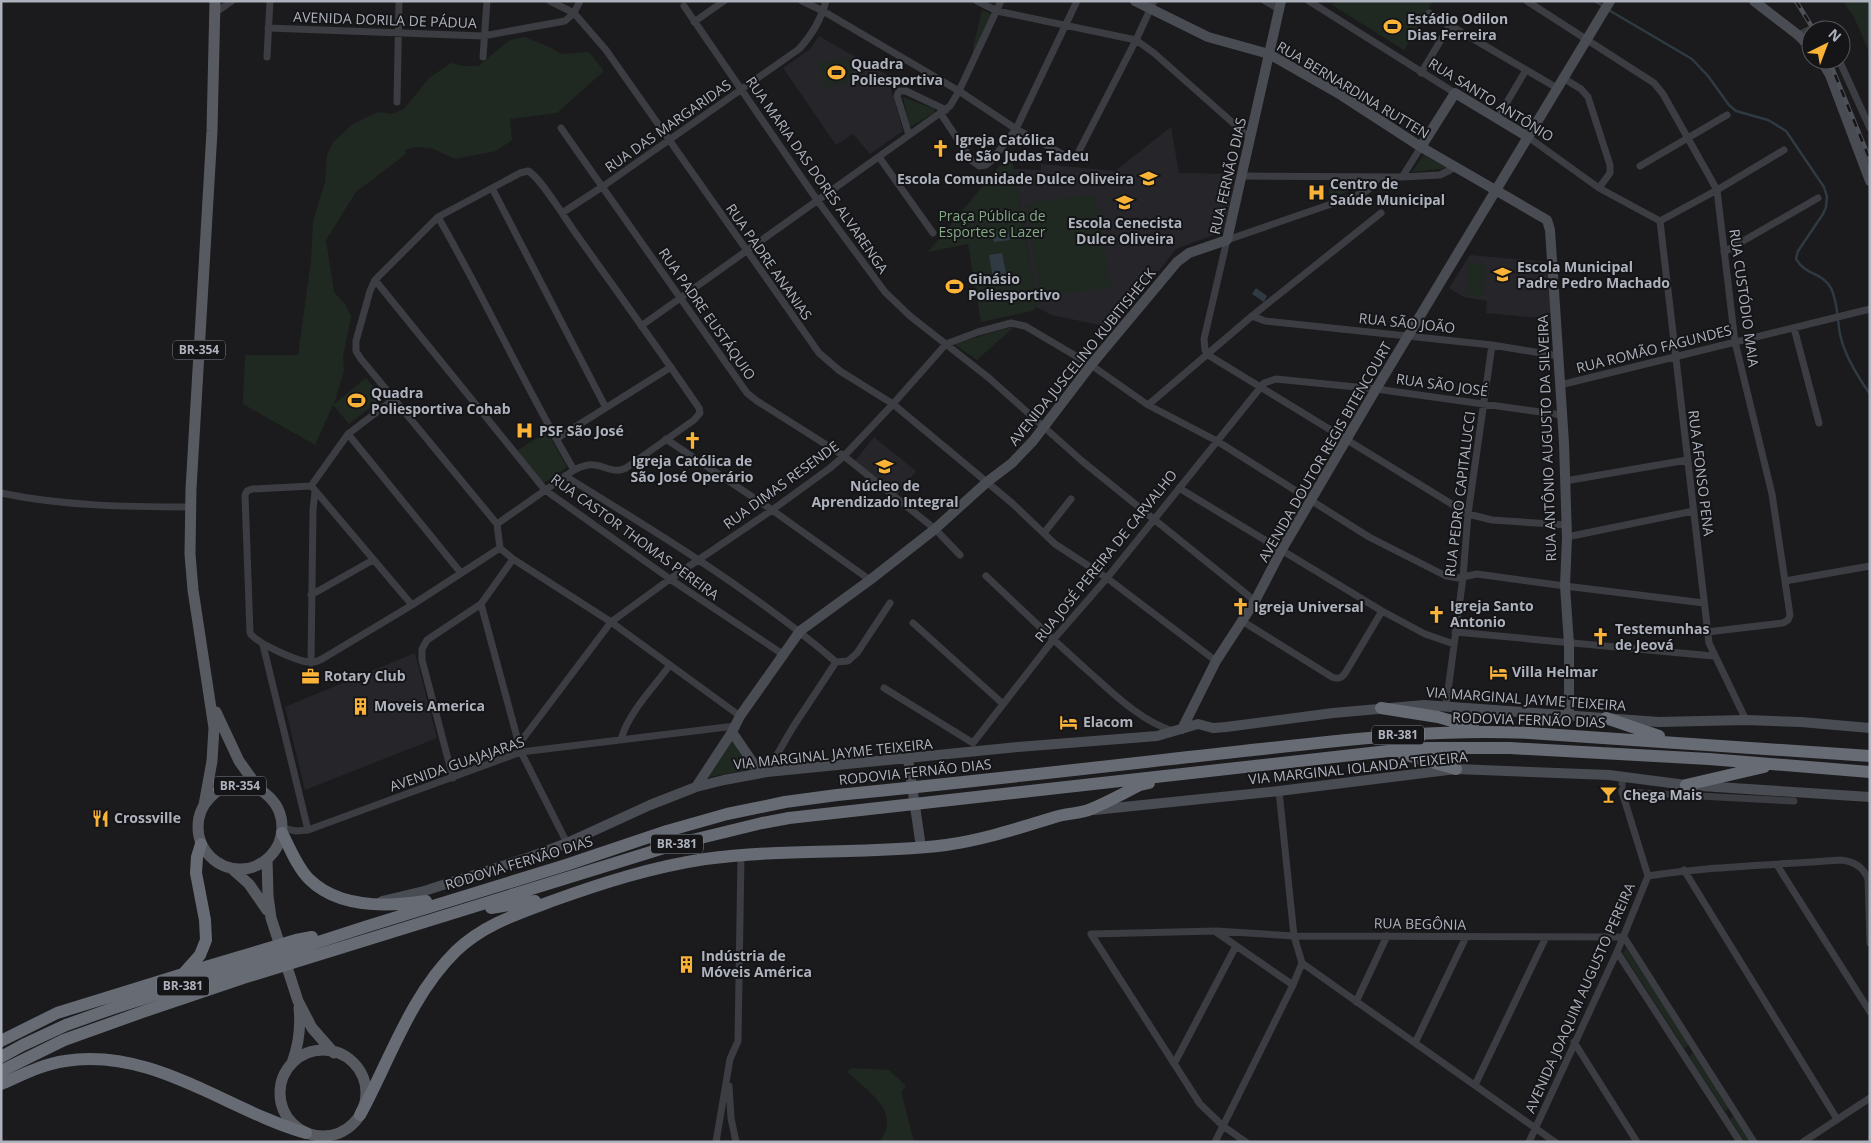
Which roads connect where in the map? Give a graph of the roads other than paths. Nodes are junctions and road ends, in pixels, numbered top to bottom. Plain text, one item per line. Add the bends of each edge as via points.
1 (215, 1) edge
2 (232, 1) edge
3 (270, 1) edge
4 (399, 1) edge
5 (487, 1) edge
6 (550, 1) edge
7 (580, 1) edge
8 (724, 1) edge
9 (802, 1) edge
10 (826, 1) edge
11 (1001, 1) edge
12 (1077, 1) edge
13 (1135, 1) edge
14 (1265, 1) edge
15 (1309, 1) edge
16 (1527, 1) edge
17 (1610, 1) edge
18 (1754, 1) edge
19 (980, 2) edge
20 (1152, 5) edge
21 (1280, 5) edge
22 (684, 6) dead end
23 (823, 11) junction
24 (997, 11) junction
25 (574, 13) junction
26 (1429, 13) dead end
27 (215, 14) junction
28 (694, 22) junction
29 (1450, 25) junction
30 (1066, 26) junction
31 (268, 28) junction
32 (399, 34) junction
33 (1801, 34) edge
34 (1798, 35) junction
35 (483, 36) junction
36 (1587, 38) junction
37 (1801, 38) edge
38 (1136, 40) junction
39 (1269, 54) junction
40 (267, 56) dead end
41 (482, 57) dead end
42 (1526, 70) junction
43 (1827, 70) edge
44 (1844, 70) edge
45 (1421, 73) junction
46 (1564, 78) junction
47 (1557, 88) junction
48 (741, 89) junction
49 (959, 92) junction
50 (1456, 93) junction
51 (397, 102) dead end
52 (943, 112) junction
53 (1727, 115) dead end
54 (1497, 119) junction
55 (561, 128) dead end
56 (1870, 128) edge
57 (1016, 129) junction
58 (909, 136) junction
59 (1528, 137) junction
60 (1250, 138) junction
61 (1688, 138) junction
62 (669, 140) junction
63 (1421, 147) junction
64 (1784, 150) dead end
65 (879, 157) junction
66 (1640, 166) dead end
67 (1456, 167) junction
68 (1241, 176) junction
69 (1402, 177) junction
70 (1378, 178) junction
71 (1870, 181) edge
72 (492, 188) junction
73 (602, 188) junction
74 (1599, 188) junction
75 (1717, 190) junction
76 (1496, 191) junction
77 (1818, 198) dead end
78 (817, 200) junction
79 (562, 213) junction
80 (1381, 213) dead end
81 (438, 217) junction
82 (1660, 221) junction
83 (933, 233) dead end
84 (1227, 240) junction
85 (746, 251) junction
86 (1724, 252) junction
87 (375, 280) junction
88 (679, 299) junction
89 (1870, 309) edge
90 (1252, 316) junction
91 (641, 326) junction
92 (1794, 328) junction
93 (1409, 336) junction
94 (1735, 342) junction
95 (946, 344) junction
96 (1492, 345) junction
97 (1208, 355) junction
98 (1559, 356) junction
99 (1674, 357) junction
100 (1091, 365) junction
101 (671, 367) junction
102 (1560, 385) junction
103 (1261, 387) junction
104 (1376, 389) junction
105 (394, 399) junction
106 (893, 404) junction
107 (1484, 404) junction
108 (1148, 405) junction
109 (606, 408) junction
110 (1562, 415) junction
111 (1819, 423) dead end
112 (1045, 426) junction
113 (348, 434) junction
114 (556, 439) junction
115 (666, 439) junction
116 (1217, 441) junction
117 (1346, 441) junction
118 (844, 456) junction
119 (1687, 460) junction
120 (574, 470) junction
121 (565, 476) junction
122 (1565, 481) junction
123 (987, 482) junction
124 (313, 488) junction
125 (1179, 488) junction
126 (545, 490) junction
127 (1, 492) edge
128 (1071, 499) dead end
129 (1311, 500) junction
130 (191, 507) junction
131 (772, 510) junction
132 (1693, 511) junction
133 (1468, 514) junction
134 (1153, 519) junction
135 (497, 524) junction
136 (1566, 525) junction
137 (935, 529) junction
138 (1044, 532) junction
139 (1567, 537) junction
140 (500, 548) junction
141 (1281, 551) junction
142 (960, 555) dead end
143 (513, 559) junction
144 (373, 560) junction
145 (698, 560) junction
146 (1870, 566) edge
147 (461, 573) junction
148 (986, 576) dead end
149 (1463, 577) junction
150 (1107, 578) junction
151 (670, 579) junction
152 (870, 580) junction
153 (1785, 581) junction
154 (1565, 586) junction
155 (311, 595) junction
156 (1255, 601) junction
157 (890, 603) dead end
158 (1704, 603) junction
159 (481, 604) junction
160 (412, 605) junction
161 (1382, 611) junction
162 (1242, 621) junction
163 (611, 622) junction
164 (913, 623) dead end
165 (800, 631) junction
166 (1455, 632) junction
167 (1707, 632) junction
168 (1053, 640) junction
169 (1454, 644) junction
170 (1569, 644) junction
171 (262, 645) junction
172 (784, 656) junction
173 (1713, 656) junction
174 (1216, 661) junction
175 (836, 662) junction
176 (311, 663) junction
177 (670, 665) junction
178 (884, 688) dead end
179 (210, 698) junction
180 (1002, 703) junction
181 (1446, 706) junction
182 (1381, 708) junction
183 (1570, 715) junction
184 (740, 716) junction
185 (1606, 718) junction
186 (1746, 720) junction
187 (1870, 728) edge
188 (733, 729) junction
189 (1483, 730) junction
190 (1175, 732) junction
191 (621, 739) junction
192 (1676, 742) junction
193 (519, 744) junction
194 (1388, 751) junction
195 (522, 752) junction
196 (1870, 756) edge
197 (908, 759) junction
198 (1776, 764) junction
199 (1456, 769) junction
200 (1870, 772) edge
201 (764, 773) junction
202 (1180, 775) junction
203 (1622, 777) junction
204 (453, 778) junction
205 (1686, 785) junction
206 (696, 787) junction
207 (260, 790) junction
208 (1279, 791) junction
209 (1622, 792) junction
210 (1870, 797) edge
211 (1794, 801) dead end
212 (204, 805) junction
213 (1088, 810) junction
214 (308, 830) junction
215 (282, 831) junction
216 (567, 843) junction
217 (201, 844) junction
218 (921, 847) junction
219 (741, 856) junction
220 (267, 859) junction
221 (1776, 865) junction
222 (231, 868) junction
223 (1684, 870) junction
224 (1648, 876) junction
225 (575, 893) junction
226 (465, 896) junction
227 (374, 903) junction
228 (465, 910) junction
229 (273, 923) junction
230 (368, 926) junction
231 (1216, 932) junction
232 (1294, 936) junction
233 (1387, 936) junction
234 (1466, 937) junction
235 (1546, 937) junction
236 (1624, 937) junction
237 (1870, 943) edge
238 (1236, 946) junction
239 (1617, 952) junction
240 (1302, 963) junction
241 (184, 974) junction
242 (1292, 985) junction
243 (298, 1001) junction
244 (1356, 1002) junction
245 (1870, 1012) edge
246 (1, 1041) edge
247 (1574, 1042) junction
248 (1415, 1043) junction
249 (1694, 1047) junction
250 (334, 1052) junction
251 (1683, 1054) junction
252 (1, 1057) edge
253 (291, 1064) junction
254 (1174, 1064) junction
255 (1, 1071) edge
256 (728, 1078) junction
257 (1, 1084) edge
258 (1475, 1085) junction
259 (1870, 1098) edge
260 (1735, 1112) junction
261 (360, 1115) junction
262 (1725, 1118) junction
263 (1837, 1118) junction
264 (1224, 1126) junction
265 (1536, 1128) junction
266 (306, 1133) junction
267 (1530, 1141) edge
268 (716, 1142) edge
269 (736, 1142) edge
270 (1215, 1142) edge
271 (1246, 1142) edge
272 (1555, 1142) edge
273 (1637, 1142) edge
274 (1740, 1142) edge
275 (1754, 1142) edge
276 (1803, 1142) edge

1 - 27 main road, BR-354
2 - 27 street
3 - 31 street
4 - 32 street
5 - 35 street
6 - 25 street
7 - 25 street
8 - 28 street
9 - 23 street
10 - 23 street, RUA DAS MARGARIDAS
11 - 24 street
12 - 30 street
13 - 20 street, RUA BERNARDINA RUTTEN
14 - 21 street
15 - 45 street, RUA SANTO ANTÔNIO
16 - 36 street, RUA CUSTÓDIO MAIA
17 - 36 street, AVENIDA DOUTOR REGIS BITENCOURT
18 - 34 street
19 - 24 street
20 - 38 street
20 - 39 street, RUA BERNARDINA RUTTEN via 1208,37
21 - 39 street, RUA FERNÃO DIAS
22 - 28 street, RUA MARIA DAS DORES ALVARENGA
23 - 48 street, RUA DAS MARGARIDAS via 815,29 799,49
23 - 49 street
24 - 30 street
24 - 49 street
25 - 35 street, AVENIDA DORILA DE PÁDUA via 565,21
25 - 62 street, RUA PADRE ANANIAS via 606,50
26 - 29 street
27 - 130 main road, BR-354 via 212,131
28 - 48 street, RUA MARIA DAS DORES ALVARENGA
29 - 42 street
29 - 45 street
30 - 38 street
30 - 57 street
31 - 32 street, AVENIDA DORILA DE PÁDUA
31 - 40 street
32 - 35 street, AVENIDA DORILA DE PÁDUA
32 - 51 street
33 - 34 street
34 - 37 street
35 - 41 street
36 - 46 street, AVENIDA DOUTOR REGIS BITENCOURT
36 - 61 street, RUA CUSTÓDIO MAIA via 1654,83
38 - 57 street via 1076,155 1070,158
38 - 60 street
39 - 60 street, RUA FERNÃO DIAS
39 - 63 street, RUA BERNARDINA RUTTEN via 1341,95
42 - 47 street
42 - 54 street
43 - 71 street
44 - 56 street
45 - 50 street, RUA SANTO ANTÔNIO
46 - 47 street, AVENIDA DOUTOR REGIS BITENCOURT
46 - 74 street via 1581,89 1590,102 1611,170
47 - 59 street, AVENIDA DOUTOR REGIS BITENCOURT
48 - 62 street, RUA DAS MARGARIDAS
48 - 78 street, RUA MARIA DAS DORES ALVARENGA
49 - 52 street
49 - 57 street
50 - 54 street, RUA SANTO ANTÔNIO
50 - 63 street
52 - 57 street via 972,161 979,166 992,160
52 - 58 street
52 - 58 street via 906,91 899,91 897,96
53 - 61 street
54 - 59 street, RUA SANTO ANTÔNIO
55 - 73 street, RUA PADRE EUSTÁQUIO
58 - 65 street
59 - 74 street, RUA SANTO ANTÔNIO
59 - 76 street, AVENIDA DOUTOR REGIS BITENCOURT
60 - 68 street, RUA FERNÃO DIAS
61 - 66 street
61 - 75 street, RUA CUSTÓDIO MAIA
62 - 73 street, RUA DAS MARGARIDAS
62 - 85 street, RUA PADRE ANANIAS
63 - 67 street, RUA BERNARDINA RUTTEN
63 - 69 street
64 - 75 street
65 - 78 street
65 - 83 street
67 - 69 street via 1440,175
67 - 76 street, RUA BERNARDINA RUTTEN
68 - 70 street
68 - 84 street, RUA FERNÃO DIAS
69 - 70 street
70 - 84 street via 1362,193
72 - 79 street via 528,171
72 - 81 street
72 - 109 street
73 - 79 street, RUA DAS MARGARIDAS
73 - 88 street, RUA PADRE EUSTÁQUIO
74 - 82 street, RUA SANTO ANTÔNIO
75 - 82 street
75 - 86 street, RUA CUSTÓDIO MAIA
76 - 93 street, AVENIDA DOUTOR REGIS BITENCOURT
76 - 98 street, RUA ANTÔNIO AUGUSTO DA SILVEIRA via 1542,216 1549,224
77 - 86 street
78 - 85 street
78 - 95 street, RUA MARIA DAS DORES ALVARENGA via 885,292
79 - 91 street
80 - 90 street
81 - 87 street
81 - 114 street
82 - 99 street, RUA AFONSO PENA
84 - 97 street, RUA FERNÃO DIAS via 1204,339
84 - 100 street, AVENIDA JUSCELINO KUBITISHECK via 1182,256
85 - 88 street
85 - 106 street, RUA PADRE ANANIAS via 818,353 840,371
86 - 94 street, RUA CUSTÓDIO MAIA
87 - 105 street via 356,341 356,351
87 - 126 street, RUA CASTOR THOMAS PEREIRA
88 - 91 street
88 - 118 street, RUA PADRE EUSTÁQUIO via 747,393
89 - 92 street, RUA ROMÃO FAGUNDES
90 - 93 street, RUA SÃO JOÃO via 1265,321
90 - 97 street
91 - 101 street
92 - 94 street, RUA ROMÃO FAGUNDES
92 - 111 street
93 - 96 street, RUA SÃO JOÃO
93 - 104 street, AVENIDA DOUTOR REGIS BITENCOURT
94 - 99 street, RUA ROMÃO FAGUNDES
94 - 153 street, RUA CUSTÓDIO MAIA via 1772,494
95 - 100 street via 1014,322
95 - 106 street, RUA DIMAS RESENDE
95 - 112 street, RUA MARIA DAS DORES ALVARENGA
96 - 98 street, RUA SÃO JOÃO
96 - 107 street, RUA PEDRO CAPITALUCCI
97 - 103 street
97 - 108 street
98 - 102 street, RUA ANTÔNIO AUGUSTO DA SILVEIRA
99 - 102 street, RUA ROMÃO FAGUNDES
99 - 119 street, RUA AFONSO PENA
100 - 108 street
100 - 112 street, AVENIDA JUSCELINO KUBITISHECK
101 - 109 street
101 - 115 street via 700,410 697,418
102 - 110 street, RUA ANTÔNIO AUGUSTO DA SILVEIRA
103 - 104 street, RUA SÃO JOSÉ via 1276,379
103 - 116 street, RUA JOSÉ PEREIRA DE CARVALHO
103 - 117 street
104 - 107 street, RUA SÃO JOSÉ
104 - 117 street, AVENIDA DOUTOR REGIS BITENCOURT
105 - 113 street
105 - 135 street
106 - 118 street, RUA DIMAS RESENDE
106 - 123 street, RUA PADRE ANANIAS
107 - 110 street, RUA SÃO JOSÉ
107 - 133 street, RUA PEDRO CAPITALUCCI
108 - 116 street
109 - 114 street
110 - 122 street, RUA ANTÔNIO AUGUSTO DA SILVEIRA
112 - 123 street, AVENIDA JUSCELINO KUBITISHECK via 1012,463
112 - 134 street, RUA MARIA DAS DORES ALVARENGA via 1082,462
113 - 124 street
113 - 147 street
114 - 120 street
115 - 120 street via 621,470 594,464
115 - 131 street
116 - 125 street, RUA JOSÉ PEREIRA DE CARVALHO
116 - 129 street
117 - 129 street, AVENIDA DOUTOR REGIS BITENCOURT
117 - 133 street
118 - 131 street, RUA DIMAS RESENDE
118 - 137 street, RUA PADRE EUSTÁQUIO
119 - 122 street
119 - 132 street, RUA AFONSO PENA
120 - 121 street
121 - 126 street
121 - 145 street
122 - 136 street, RUA ANTÔNIO AUGUSTO DA SILVEIRA
123 - 137 street, AVENIDA JUSCELINO KUBITISHECK
123 - 138 street, RUA PADRE ANANIAS
124 - 144 street
124 - 155 street
124 - 171 street via 252,489 245,495 248,623 251,636
125 - 134 street, RUA JOSÉ PEREIRA DE CARVALHO
125 - 141 street
126 - 135 street
126 - 151 street, RUA CASTOR THOMAS PEREIRA
127 - 130 street via 68,503
128 - 138 street
129 - 141 street, AVENIDA DOUTOR REGIS BITENCOURT
129 - 149 street via 1369,537 1446,576
130 - 179 main road, BR-354 via 193,590
131 - 145 street, RUA DIMAS RESENDE
131 - 152 street
132 - 139 street
132 - 158 street, RUA AFONSO PENA
133 - 136 street via 1492,520
133 - 149 street, RUA PEDRO CAPITALUCCI
134 - 150 street, RUA JOSÉ PEREIRA DE CARVALHO
134 - 156 street, RUA MARIA DAS DORES ALVARENGA
135 - 140 street
136 - 139 street, RUA ANTÔNIO AUGUSTO DA SILVEIRA
137 - 142 street, RUA PADRE EUSTÁQUIO
137 - 152 street, AVENIDA JUSCELINO KUBITISHECK
138 - 150 street, RUA PADRE ANANIAS via 1060,547
139 - 154 street, RUA ANTÔNIO AUGUSTO DA SILVEIRA
140 - 143 street
140 - 147 street
141 - 156 street, AVENIDA DOUTOR REGIS BITENCOURT
141 - 161 street
143 - 159 street
143 - 163 street
144 - 155 street
144 - 160 street
145 - 151 street, RUA DIMAS RESENDE
145 - 165 street
146 - 153 street
147 - 160 street
148 - 168 street
149 - 154 street via 1477,574
149 - 166 street, RUA PEDRO CAPITALUCCI
150 - 168 street, RUA JOSÉ PEREIRA DE CARVALHO
150 - 174 street, RUA PADRE ANANIAS
151 - 163 street, RUA DIMAS RESENDE
151 - 172 street, RUA CASTOR THOMAS PEREIRA
152 - 165 street, AVENIDA JUSCELINO KUBITISHECK
153 - 167 street, RUA CUSTÓDIO MAIA via 1790,611 1788,620
154 - 158 street
154 - 170 street, RUA ANTÔNIO AUGUSTO DA SILVEIRA
155 - 176 street
156 - 162 street, AVENIDA DOUTOR REGIS BITENCOURT
157 - 175 street via 857,653 848,661
158 - 167 street, RUA AFONSO PENA
159 - 193 street
159 - 204 street via 427,640 422,649 422,660
160 - 176 street
161 - 162 street via 1347,670 1337,679
161 - 169 street via 1425,634
162 - 174 street, AVENIDA DOUTOR REGIS BITENCOURT
163 - 177 street
163 - 193 street, RUA DIMAS RESENDE
164 - 180 street
165 - 172 street, AVENIDA JUSCELINO KUBITISHECK
165 - 175 street
166 - 169 street, RUA PEDRO CAPITALUCCI
166 - 170 street
167 - 173 street, RUA AFONSO PENA
168 - 180 street, RUA JOSÉ PEREIRA DE CARVALHO
168 - 190 street via 1122,702
169 - 181 street, RUA PEDRO CAPITALUCCI
170 - 173 street
170 - 183 street, RUA ANTÔNIO AUGUSTO DA SILVEIRA
171 - 176 street
171 - 214 street
172 - 184 street, AVENIDA JUSCELINO KUBITISHECK
173 - 186 street, RUA AFONSO PENA
174 - 190 street, AVENIDA DOUTOR REGIS BITENCOURT
175 - 201 street
177 - 184 street
177 - 191 street via 631,718
178 - 180 street, RUA JOSÉ PEREIRA DE CARVALHO via 973,742
179 - 207 main road, BR-354 via 229,743
179 - 212 main road, BR-354 via 214,744
181 - 182 street, VIA MARGINAL JAYME TEIXEIRA
181 - 183 street, VIA MARGINAL JAYME TEIXEIRA
182 - 189 highway via 1438,717
182 - 190 street, VIA MARGINAL JAYME TEIXEIRA via 1226,727 1198,724
183 - 185 street, VIA MARGINAL JAYME TEIXEIRA
184 - 188 street, AVENIDA JUSCELINO KUBITISHECK
185 - 186 street, VIA MARGINAL JAYME TEIXEIRA via 1659,722
185 - 192 highway
186 - 187 street, VIA MARGINAL JAYME TEIXEIRA
188 - 191 street, AVENIDA GUAJAJARAS
188 - 201 street
188 - 206 street, AVENIDA JUSCELINO KUBITISHECK
189 - 192 highway, RODOVIA FERNÃO DIAS / BR-381
189 - 226 highway, RODOVIA FERNÃO DIAS / BR-381 via 1406,734 785,802 667,831
190 - 197 street, VIA MARGINAL JAYME TEIXEIRA
191 - 195 street, AVENIDA GUAJAJARAS
192 - 196 highway, RODOVIA FERNÃO DIAS / BR-381
193 - 195 street
194 - 198 highway, RODOVIA FERNÃO DIAS / BR-381 via 1510,748
194 - 199 highway
194 - 202 highway, RODOVIA FERNÃO DIAS / BR-381
195 - 204 street, AVENIDA GUAJAJARAS
195 - 216 street
197 - 201 street, VIA MARGINAL JAYME TEIXEIRA
197 - 218 street
198 - 200 highway, RODOVIA FERNÃO DIAS / BR-381
198 - 205 highway
199 - 203 street, VIA MARGINAL IOLANDA TEIXEIRA
199 - 208 street, VIA MARGINAL IOLANDA TEIXEIRA
201 - 206 street, VIA MARGINAL JAYME TEIXEIRA
202 - 213 highway via 1140,785
202 - 228 highway, RODOVIA FERNÃO DIAS / BR-381 via 762,823 680,844
203 - 205 street, VIA MARGINAL IOLANDA TEIXEIRA
203 - 209 street, AVENIDA JOAQUIM AUGUSTO PEREIRA
204 - 214 street, AVENIDA GUAJAJARAS
205 - 210 street, VIA MARGINAL IOLANDA TEIXEIRA
206 - 216 street, VIA MARGINAL JAYME TEIXEIRA
207 - 212 main road, BR-354 via 235,785 218,792
207 - 215 main road, BR-354 via 276,806
208 - 213 street, VIA MARGINAL IOLANDA TEIXEIRA
208 - 232 street
209 - 211 street
209 - 224 street, AVENIDA JOAQUIM AUGUSTO PEREIRA
212 - 217 main road, BR-354 via 198,828
213 - 218 highway via 965,842
214 - 215 street, AVENIDA GUAJAJARAS
215 - 220 main road via 279,843
215 - 227 highway via 298,864 317,886 341,900
216 - 227 street, VIA MARGINAL JAYME TEIXEIRA via 424,891
217 - 222 main road via 213,860
217 - 241 highway via 196,873 206,940 200,956
218 - 219 highway
219 - 225 highway via 668,866
219 - 256 street via 738,1041 730,1059
220 - 222 main road via 244,869
220 - 229 main road
221 - 223 street
221 - 237 street via 1840,860 1860,866 1868,883
221 - 245 street
222 - 229 main road via 258,894
223 - 224 street
223 - 263 street
224 - 236 street, AVENIDA JOAQUIM AUGUSTO PEREIRA
225 - 228 highway via 516,905
225 - 261 highway via 504,919 468,939 454,953 418,999
226 - 227 highway via 408,904
226 - 230 highway, RODOVIA FERNÃO DIAS / BR-381
228 - 255 highway, RODOVIA FERNÃO DIAS / BR-381 via 139,1013 64,1040
229 - 243 main road
230 - 241 highway via 296,940
230 - 252 highway, RODOVIA FERNÃO DIAS / BR-381 via 66,1025
231 - 232 street, RUA BEGÔNIA
231 - 238 street
231 - 254 street, RUA BEGÔNIA via 1091,934
232 - 233 street, RUA BEGÔNIA
232 - 240 street
233 - 234 street, RUA BEGÔNIA
233 - 244 street
234 - 235 street, RUA BEGÔNIA
234 - 248 street
235 - 236 street, RUA BEGÔNIA
235 - 258 street
236 - 239 street, AVENIDA JOAQUIM AUGUSTO PEREIRA
236 - 249 street
238 - 242 street
238 - 254 street
239 - 247 street, AVENIDA JOAQUIM AUGUSTO PEREIRA
239 - 251 street
240 - 242 street
240 - 244 street
241 - 246 highway via 57,1013
242 - 264 street
243 - 250 main road via 312,1028
243 - 253 main road via 299,1040
244 - 248 street
247 - 265 street, AVENIDA JOAQUIM AUGUSTO PEREIRA
247 - 273 street
248 - 258 street
249 - 251 street
249 - 260 street
250 - 253 main road via 314,1052
250 - 261 main road via 353,1062 361,1074 366,1102
251 - 262 street
253 - 266 main road via 280,1089 281,1102 290,1120
254 - 264 street via 1200,1104
256 - 268 street
256 - 269 street
257 - 266 highway via 64,1061 119,1061 152,1068
258 - 265 street
259 - 263 street
260 - 262 street
260 - 275 street
261 - 266 main road via 348,1128 331,1136
262 - 274 street
263 - 276 street
264 - 270 street
264 - 271 street
265 - 267 street, AVENIDA JOAQUIM AUGUSTO PEREIRA
265 - 272 street

